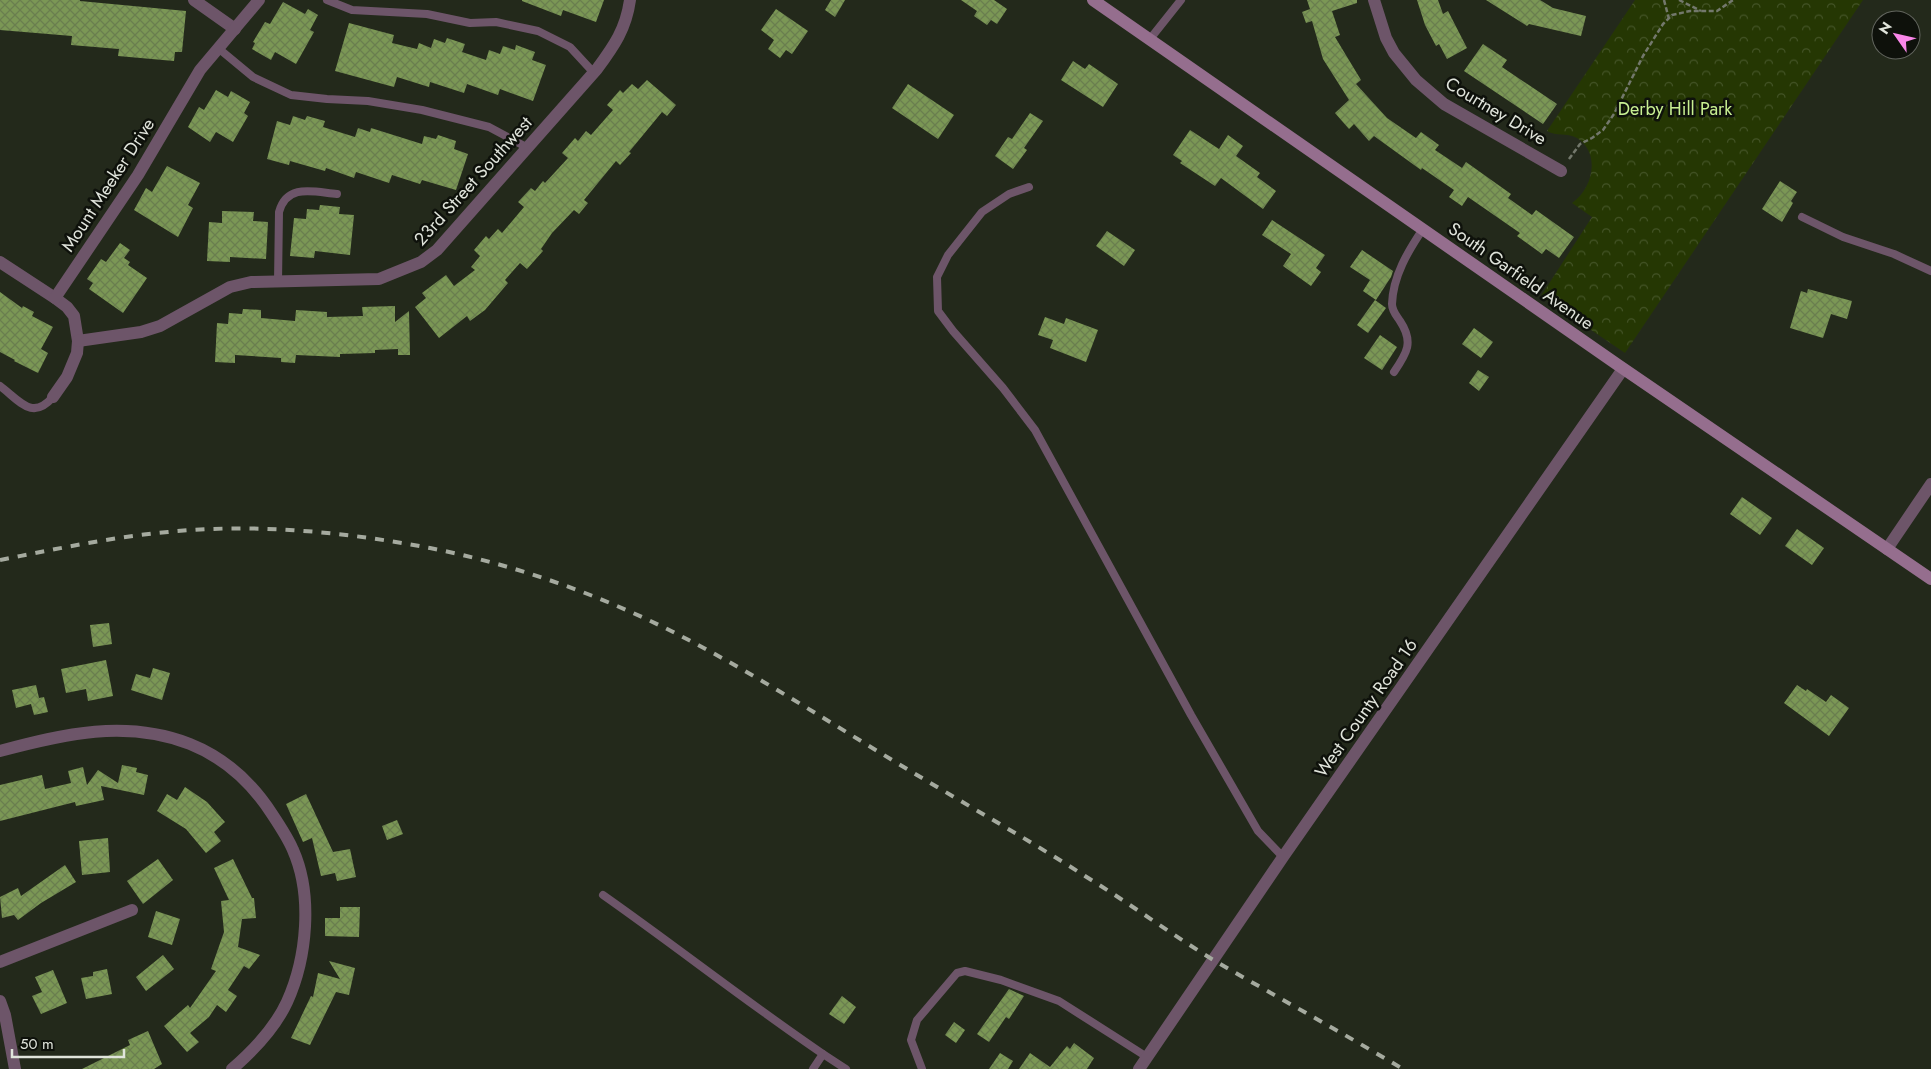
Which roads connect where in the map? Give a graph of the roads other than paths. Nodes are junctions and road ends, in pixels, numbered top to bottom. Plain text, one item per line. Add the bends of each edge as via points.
1 (194, 0) edge
2 (259, 0) edge
3 (327, 0) edge
4 (630, 0) edge
5 (1093, 0) edge
6 (1181, 0) edge
7 (1374, 0) edge
8 (235, 29) junction
9 (1150, 39) junction
10 (218, 48) junction
11 (594, 73) junction
12 (528, 148) junction
13 (1561, 171) road end
14 (1029, 187) dead end
15 (337, 194) dead end
16 (1802, 217) dead end
17 (1423, 229) junction
18 (0, 262) edge
19 (1931, 271) edge
20 (278, 282) junction
21 (55, 298) junction
22 (78, 341) junction
23 (1623, 368) junction
24 (1394, 372) dead end
25 (0, 386) edge
26 (53, 397) joint
27 (1931, 484) edge
28 (1887, 549) junction
29 (1931, 579) edge
30 (0, 751) edge
31 (1283, 857) junction
32 (603, 895) dead end
33 (132, 910) dead end
34 (0, 962) edge
35 (0, 1001) edge
36 (823, 1054) junction
37 (1147, 1057) junction
38 (14, 1069) edge
39 (232, 1069) edge
40 (813, 1069) edge
41 (846, 1069) edge
42 (922, 1069) edge
43 (1139, 1069) edge

1 - 8 street
2 - 8 street, Mount Meeker Drive
3 - 11 lane via 352,10 427,14 470,23 496,22 538,31 570,48
4 - 11 street, 23rd Street Southwest via 617,42
5 - 9 street, South Garfield Avenue
6 - 9 lane
7 - 13 street, Courtney Drive via 1386,38 1416,80 1444,104
8 - 10 street, Mount Meeker Drive
9 - 17 street, South Garfield Avenue
10 - 12 lane via 253,77 291,95 368,101 422,110 489,126
10 - 21 street, Mount Meeker Drive via 200,70 138,176
11 - 12 street, 23rd Street Southwest
12 - 20 street, 23rd Street Southwest via 437,250 421,262 379,279
14 - 31 lane via 1009,194 982,212 948,255 937,277 938,311 1035,430 1258,831
15 - 20 lane via 292,193 281,204
16 - 19 lane via 1843,237 1894,254
17 - 23 street, South Garfield Avenue
17 - 24 lane via 1409,250 1394,289 1393,311 1409,341
18 - 21 street
20 - 22 street, 23rd Street Southwest via 251,282 230,287 160,326 141,332
21 - 22 street via 74,316
22 - 26 street via 72,368
23 - 28 street, South Garfield Avenue
23 - 31 street, West County Road 16
25 - 26 lane via 35,410
27 - 28 street
28 - 29 street, South Garfield Avenue
30 - 39 street via 42,739 104,730 168,738 197,747 223,762 264,802 294,851 303,882 304,938 287,1003 261,1041
31 - 37 street, West County Road 16
32 - 36 lane
33 - 34 street
35 - 38 street
36 - 40 lane
36 - 41 lane
37 - 42 lane via 1059,1001 965,971 957,973 917,1020 911,1040
37 - 43 street, West County Road 16

